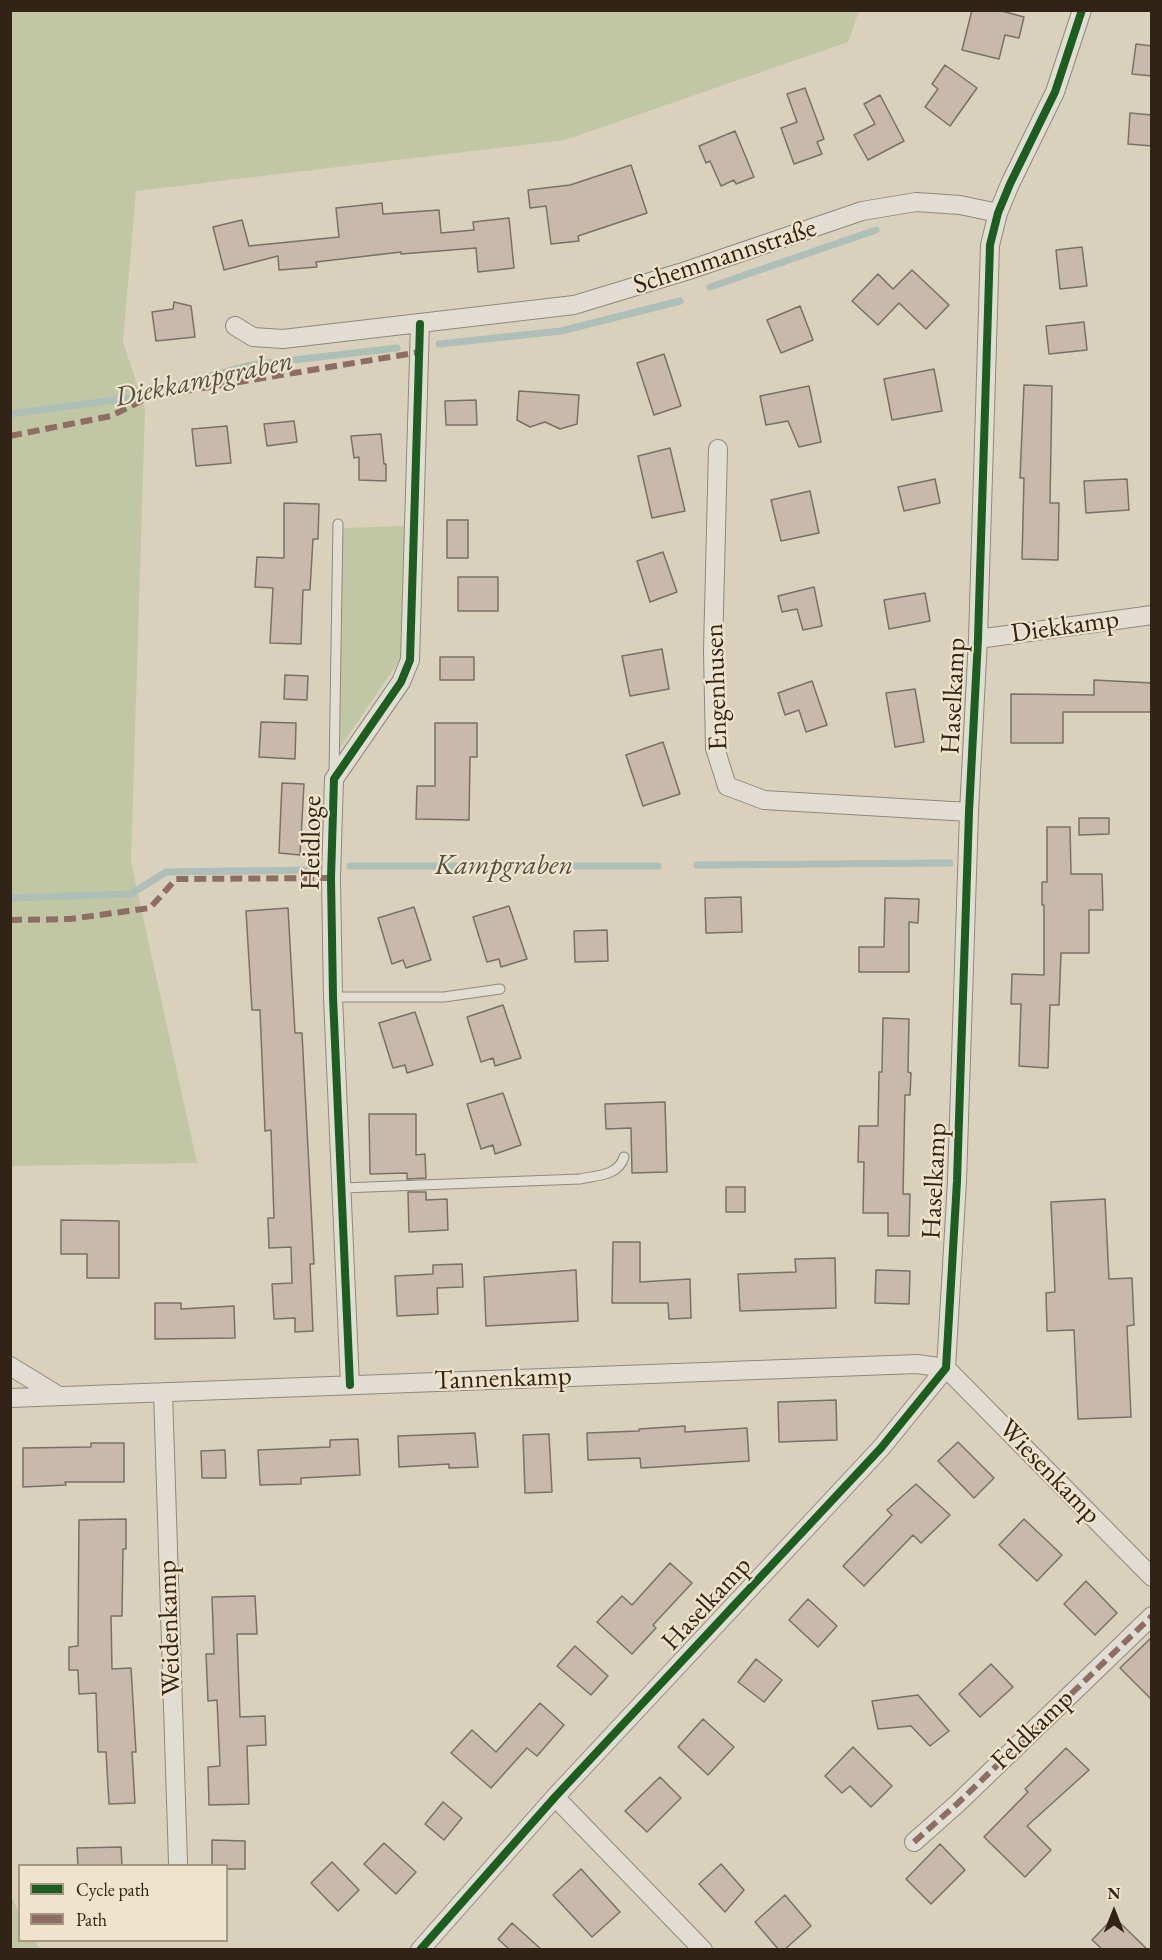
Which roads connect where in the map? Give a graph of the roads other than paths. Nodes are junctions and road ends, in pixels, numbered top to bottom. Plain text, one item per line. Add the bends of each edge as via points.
1 (1082, 10) edge
2 (998, 213) junction
3 (420, 324) junction
4 (235, 326) dead end
5 (718, 449) dead end
6 (338, 524) dead end
7 (1152, 615) edge
8 (978, 639) junction
9 (334, 779) junction
10 (969, 812) junction
11 (500, 989) dead end
12 (333, 997) junction
13 (624, 1157) dead end
14 (342, 1188) junction
15 (10, 1366) edge
16 (946, 1368) junction
17 (350, 1385) junction
18 (163, 1392) junction
19 (59, 1396) junction
20 (10, 1398) edge
21 (1152, 1577) edge
22 (1152, 1616) edge
23 (555, 1797) junction
24 (914, 1842) dead end
25 (178, 1863) dead end
26 (420, 1950) edge
27 (703, 1950) edge

1 - 2 street via 1055,92
2 - 3 street, Schemmannstraße via 916,202 862,211 574,305
2 - 8 street, Haselkamp via 990,245
3 - 4 street, Schemmannstraße via 283,339 253,337
3 - 9 street, Heidloge via 410,660 401,682
5 - 10 street, Engenhusen via 715,748 727,786 764,800
6 - 9 lane
7 - 8 street, Diekkamp
8 - 10 street, Haselkamp
9 - 12 street, Heidloge
10 - 16 street, Haselkamp via 957,1181
11 - 12 lane via 444,996
12 - 14 street, Heidloge
13 - 14 lane via 614,1172 580,1179
14 - 17 street, Heidloge
15 - 19 street
16 - 17 street, Tannenkamp via 917,1364
16 - 21 street, Wiesenkamp
16 - 23 street, Haselkamp via 881,1448
17 - 18 street, Tannenkamp
18 - 19 street, Tannenkamp
18 - 25 street, Weidenkamp
19 - 20 street, Tannenkamp
22 - 24 street, Feldkamp
23 - 26 street, Haselkamp
23 - 27 street

